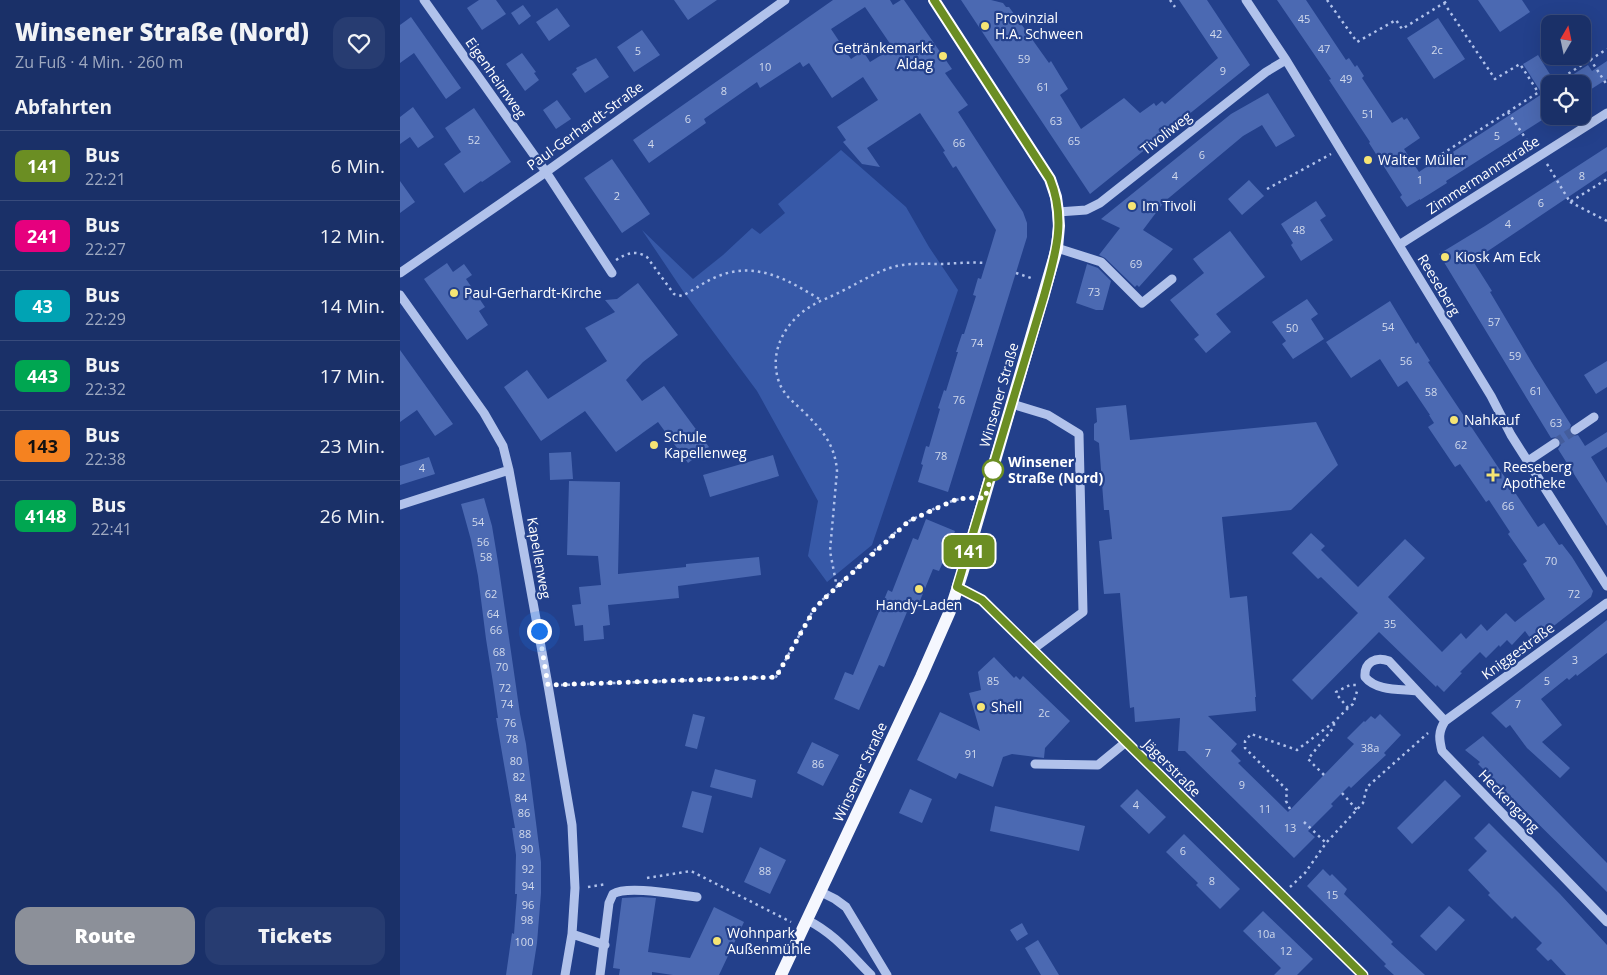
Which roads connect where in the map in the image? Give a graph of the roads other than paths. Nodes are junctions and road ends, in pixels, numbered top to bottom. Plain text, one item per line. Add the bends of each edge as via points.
1 (424, 0) edge
2 (785, 0) edge
3 (934, 0) edge
4 (1246, 0) edge
5 (1286, 60) junction
6 (1607, 113) edge
7 (546, 172) junction
8 (1058, 212) junction
9 (1399, 245) junction
10 (1057, 248) junction
11 (610, 269) road end
12 (400, 272) edge
13 (1172, 279) dead end
14 (400, 295) edge
15 (1012, 404) junction
16 (1594, 417) dead end
17 (1575, 430) tunnel mouth
18 (1555, 443) tunnel mouth
19 (1528, 461) junction
20 (509, 470) junction
21 (400, 505) edge
22 (1607, 586) edge
23 (957, 587) junction
24 (1607, 603) edge
25 (1032, 650) junction
26 (1417, 691) junction
27 (1445, 721) junction
28 (1126, 742) junction
29 (1035, 764) dead end
30 (821, 892) junction
31 (697, 897) dead end
32 (807, 920) junction
33 (1607, 922) edge
34 (572, 934) junction
35 (605, 945) junction
36 (565, 975) edge
37 (600, 975) edge
38 (781, 975) edge
39 (871, 975) edge
40 (887, 975) edge
41 (1363, 975) edge

1 - 7 street, Eigenheimweg
2 - 7 street, Paul-Gerhardt-Straße
3 - 8 main road, Winsener Straße via 1046,172 1053,186
4 - 5 street, Reeseberg
5 - 8 street, Tivoliweg via 1266,72 1100,203 1086,210
5 - 9 street, Reeseberg
6 - 9 street, Zimmermannstraße
7 - 11 street, Eigenheimweg
7 - 12 street, Paul-Gerhardt-Straße
8 - 10 main road, Winsener Straße
9 - 19 street, Reeseberg
10 - 13 street via 1101,262 1142,303
10 - 15 main road, Winsener Straße
14 - 20 street, Kapellenweg via 484,413 503,446
15 - 23 main road, Winsener Straße
15 - 25 street via 1048,415 1079,434 1083,612
16 - 17 street
18 - 19 street
19 - 22 street, Reeseberg
20 - 21 street
20 - 34 street, Kapellenweg via 572,825 575,888
23 - 25 street, Jägerstraße via 982,600
23 - 30 main road, Winsener Straße via 926,668
24 - 27 street, Kniggestraße
25 - 28 street, Jägerstraße
26 - 26 street via 1389,661 1376,659 1365,668 1365,677 1373,684
26 - 27 street
27 - 33 street, Heckengang via 1439,738 1442,751
28 - 29 street via 1098,766
28 - 41 street, Jägerstraße
30 - 32 main road, Winsener Straße
30 - 40 street via 846,907
31 - 35 street via 618,891 610,898
32 - 38 main road, Winsener Straße
32 - 39 street via 833,936
34 - 35 street
34 - 36 street, Kapellenweg
35 - 37 street

